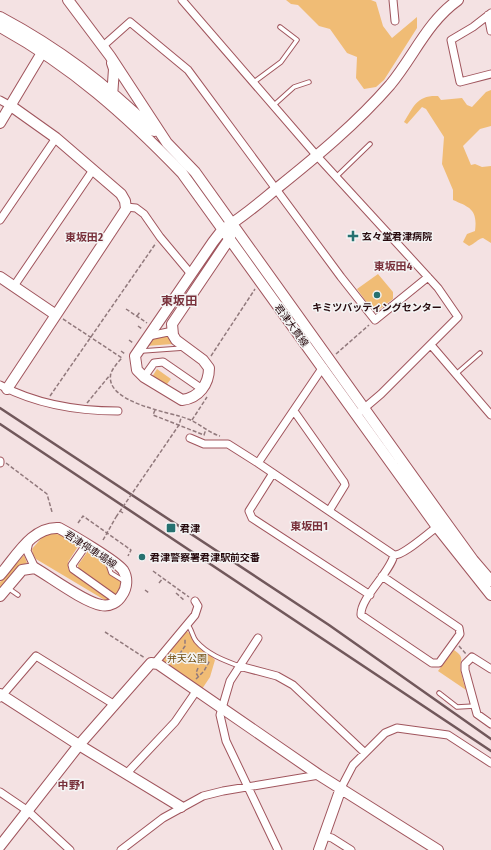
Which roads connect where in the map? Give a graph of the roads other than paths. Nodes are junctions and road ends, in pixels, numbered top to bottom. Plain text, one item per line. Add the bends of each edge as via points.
1 (68, 0) edge
2 (182, 0) edge
3 (393, 0) edge
4 (458, 0) edge
5 (490, 14) edge
6 (0, 17) edge
7 (395, 21) dead end
8 (0, 27) edge
9 (280, 27) dead end
10 (491, 31) edge
11 (102, 46) junction
12 (45, 48) junction
13 (110, 56) junction
14 (491, 74) edge
15 (254, 82) junction
16 (309, 82) dead end
17 (113, 93) junction
18 (0, 100) edge
19 (11, 106) junction
20 (112, 106) junction
21 (274, 106) junction
22 (0, 123) edge
23 (56, 138) junction
24 (167, 143) junction
25 (370, 144) dead end
26 (317, 156) junction
27 (93, 170) junction
28 (336, 177) junction
29 (276, 188) junction
30 (126, 207) junction
31 (0, 220) edge
32 (227, 227) junction
33 (230, 238) junction
34 (192, 274) junction
35 (0, 277) edge
36 (428, 277) junction
37 (14, 286) junction
38 (58, 316) junction
39 (145, 333) junction
40 (173, 335) junction
41 (431, 345) junction
42 (136, 347) junction
43 (185, 348) junction
44 (480, 353) dead end
45 (323, 367) junction
46 (456, 374) junction
47 (144, 377) junction
48 (4, 387) edge
49 (202, 389) junction
50 (118, 411) dead end
51 (294, 411) junction
52 (360, 412) junction
53 (491, 414) edge
54 (190, 438) dead end
55 (258, 463) junction
56 (273, 473) junction
57 (329, 511) junction
58 (437, 527) junction
59 (29, 541) junction
60 (86, 545) junction
61 (394, 555) junction
62 (35, 568) junction
63 (0, 575) edge
64 (382, 576) junction
65 (491, 581) edge
66 (7, 587) junction
67 (18, 595) dead end
68 (370, 595) junction
69 (0, 596) edge
70 (491, 596) edge
71 (118, 601) junction
72 (195, 601) road end
73 (187, 624) junction
74 (258, 638) dead end
75 (153, 663) junction
76 (239, 666) junction
77 (491, 669) edge
78 (195, 686) junction
79 (439, 693) dead end
80 (1, 696) edge
81 (115, 705) junction
82 (221, 706) junction
83 (475, 706) junction
84 (491, 724) edge
85 (79, 745) junction
86 (365, 753) junction
87 (491, 763) edge
88 (127, 773) junction
89 (319, 775) junction
90 (248, 787) junction
91 (341, 788) junction
92 (0, 792) edge
93 (181, 807) junction
94 (28, 811) junction
95 (324, 836) junction
96 (0, 846) edge
97 (436, 849) edge
98 (70, 850) edge
99 (122, 850) edge
100 (278, 850) edge
101 (319, 850) edge
102 (351, 850) edge

1 - 11 street, 君津大貫線
2 - 15 street
3 - 7 street
4 - 26 street via 439,15 381,95
5 - 10 street
5 - 14 street via 450,40 460,82
6 - 12 street
8 - 12 street
9 - 15 lane via 297,40 281,62
11 - 13 street, 君津大貫線
11 - 29 street via 130,22 188,70
12 - 17 street
12 - 19 street
12 - 20 street
13 - 17 street, 君津大貫線 via 114,69
13 - 24 street, 君津大貫線
15 - 21 street
16 - 21 lane via 294,87
17 - 20 street, 君津大貫線
17 - 24 street
18 - 19 street
19 - 22 street
19 - 23 street
20 - 32 street, 君津大貫線 via 182,173
21 - 26 street
23 - 27 street
23 - 31 street
24 - 32 street, 君津大貫線 via 195,172
25 - 28 lane
26 - 28 street
26 - 29 street
27 - 30 street via 121,194
27 - 37 street
28 - 36 street
29 - 32 street
29 - 36 street via 375,320
30 - 34 street via 136,208 144,214
30 - 38 street
32 - 33 street, 君津大貫線
32 - 34 street
32 - 52 street, 君津大貫線 via 299,315
33 - 40 street via 172,324
33 - 45 street, 君津大貫線
34 - 39 street
35 - 37 street
36 - 41 street via 458,317
37 - 38 street
38 - 48 street
39 - 40 street via 168,332
39 - 42 street
40 - 43 street
41 - 46 street
41 - 52 street
42 - 43 lane
42 - 47 street via 135,363 137,370
43 - 49 street via 203,360 209,368 208,380
44 - 46 lane
45 - 51 street
45 - 52 street, 君津大貫線
46 - 53 street
47 - 49 street via 182,400 196,396
47 - 49 street via 154,363 163,362
48 - 50 street via 50,404 84,410
51 - 55 street
51 - 57 street via 344,482 345,485
52 - 58 street, 君津大貫線
52 - 65 street, 君津大貫線
54 - 55 street via 204,444 228,444
55 - 56 street
56 - 57 street
56 - 68 street via 250,511 252,518
57 - 61 street
58 - 61 street via 409,548
58 - 70 street, 君津大貫線
59 - 60 street, 君津停車場線 via 39,531 59,528
59 - 62 street via 27,551
59 - 63 street, 君津停車場線
60 - 71 street, 君津停車場線 via 122,569 126,583
60 - 71 street via 72,565 73,569
61 - 64 street
62 - 66 street via 22,570
62 - 71 street via 96,604 111,605
64 - 68 street
64 - 68 street via 459,628 460,634 455,642 439,663 432,662 361,614 361,609
66 - 67 lane
66 - 69 street
72 - 73 street via 198,610
73 - 75 street
73 - 76 lane via 196,640 212,655
74 - 76 street
75 - 78 street
75 - 81 street
76 - 82 street via 228,685
76 - 86 street via 277,676 293,686
77 - 83 street via 472,657 465,664
78 - 82 street
78 - 88 street via 175,722
79 - 83 lane via 457,707
80 - 81 street via 36,656
80 - 85 street
81 - 85 street
82 - 89 street
82 - 90 street via 221,723 226,741
83 - 84 street via 477,714
85 - 88 street
85 - 94 street
86 - 87 street via 385,733 397,728 448,735
86 - 91 street via 350,770
88 - 93 street
89 - 90 street
89 - 91 street
90 - 93 street via 203,796
90 - 100 street
91 - 95 street
91 - 97 street
92 - 94 street
93 - 99 street
94 - 96 street
94 - 98 street
95 - 101 street
95 - 102 street

